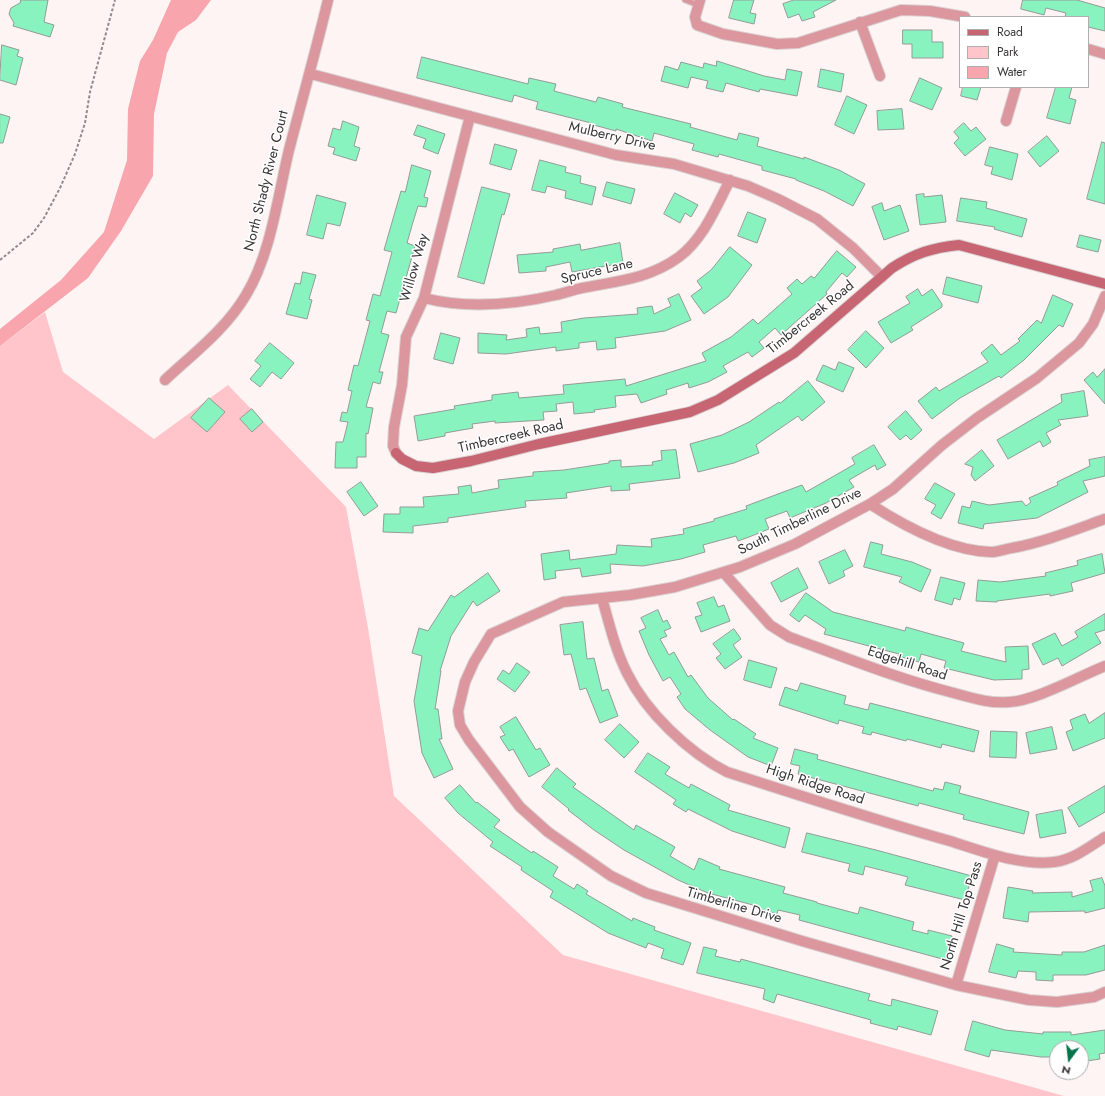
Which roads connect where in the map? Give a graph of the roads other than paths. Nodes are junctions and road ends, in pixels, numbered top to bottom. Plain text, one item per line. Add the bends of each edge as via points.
1 (328, 0) edge
2 (685, 0) edge
3 (699, 2) edge
4 (959, 16) edge
5 (860, 22) junction
6 (1089, 49) edge
7 (1105, 54) edge
8 (311, 74) junction
9 (880, 76) dead end
10 (1016, 88) edge
11 (470, 116) junction
12 (1006, 121) dead end
13 (730, 180) junction
14 (882, 277) junction
15 (1105, 284) edge
16 (1105, 296) edge
17 (424, 298) junction
18 (165, 380) dead end
19 (396, 452) joint
20 (870, 504) junction
21 (1105, 519) edge
22 (724, 572) junction
23 (602, 598) junction
24 (1105, 666) edge
25 (465, 682) joint
26 (1105, 837) edge
27 (995, 855) junction
28 (956, 985) junction
29 (1105, 992) edge

1 - 8 street, North Shady River Court
2 - 3 lane
3 - 5 street via 696,22 708,30 777,44 798,42
4 - 5 street via 901,10
5 - 9 street
6 - 7 street
8 - 11 street, Mulberry Drive
8 - 18 street, North Shady River Court via 289,151 274,220 247,294 228,322
10 - 12 street
11 - 13 street, Mulberry Drive via 616,155 674,164
11 - 17 street, Willow Way
13 - 14 street, Mulberry Drive via 778,199 817,220 853,248
13 - 17 street, Spruce Lane via 702,234 679,257 657,272 525,301 466,305
14 - 15 street, Timbercreek Road via 909,257 935,248 959,245
14 - 19 street, Timbercreek Road via 794,353 718,400 690,412 433,468 416,466 402,459
16 - 20 street, South Timberline Drive via 1093,324 1079,343 1037,378 977,418 893,489
17 - 19 street, Willow Way via 406,337 402,385 394,428 393,446
20 - 21 street via 912,528 938,539 970,550 992,552 1046,540
20 - 22 street, South Timberline Drive via 795,544
22 - 23 street, South Timberline Drive via 675,587
22 - 24 street, Edgehill Road via 770,625 789,638 924,686 968,697 995,702 1029,698
23 - 25 street, South Timberline Drive via 563,602 491,634
23 - 27 street, High Ridge Road via 611,632 627,673 645,701 690,749 709,763 727,772
25 - 28 street, Timberline Drive via 458,711 460,725 493,774 520,806 548,832 611,876 646,894 670,902
26 - 27 street, High Ridge Road via 1073,857 1054,862 1029,862
27 - 28 street, North Hill Top Pass
28 - 29 street, Timberline Drive via 1030,1000 1058,1002 1094,997

